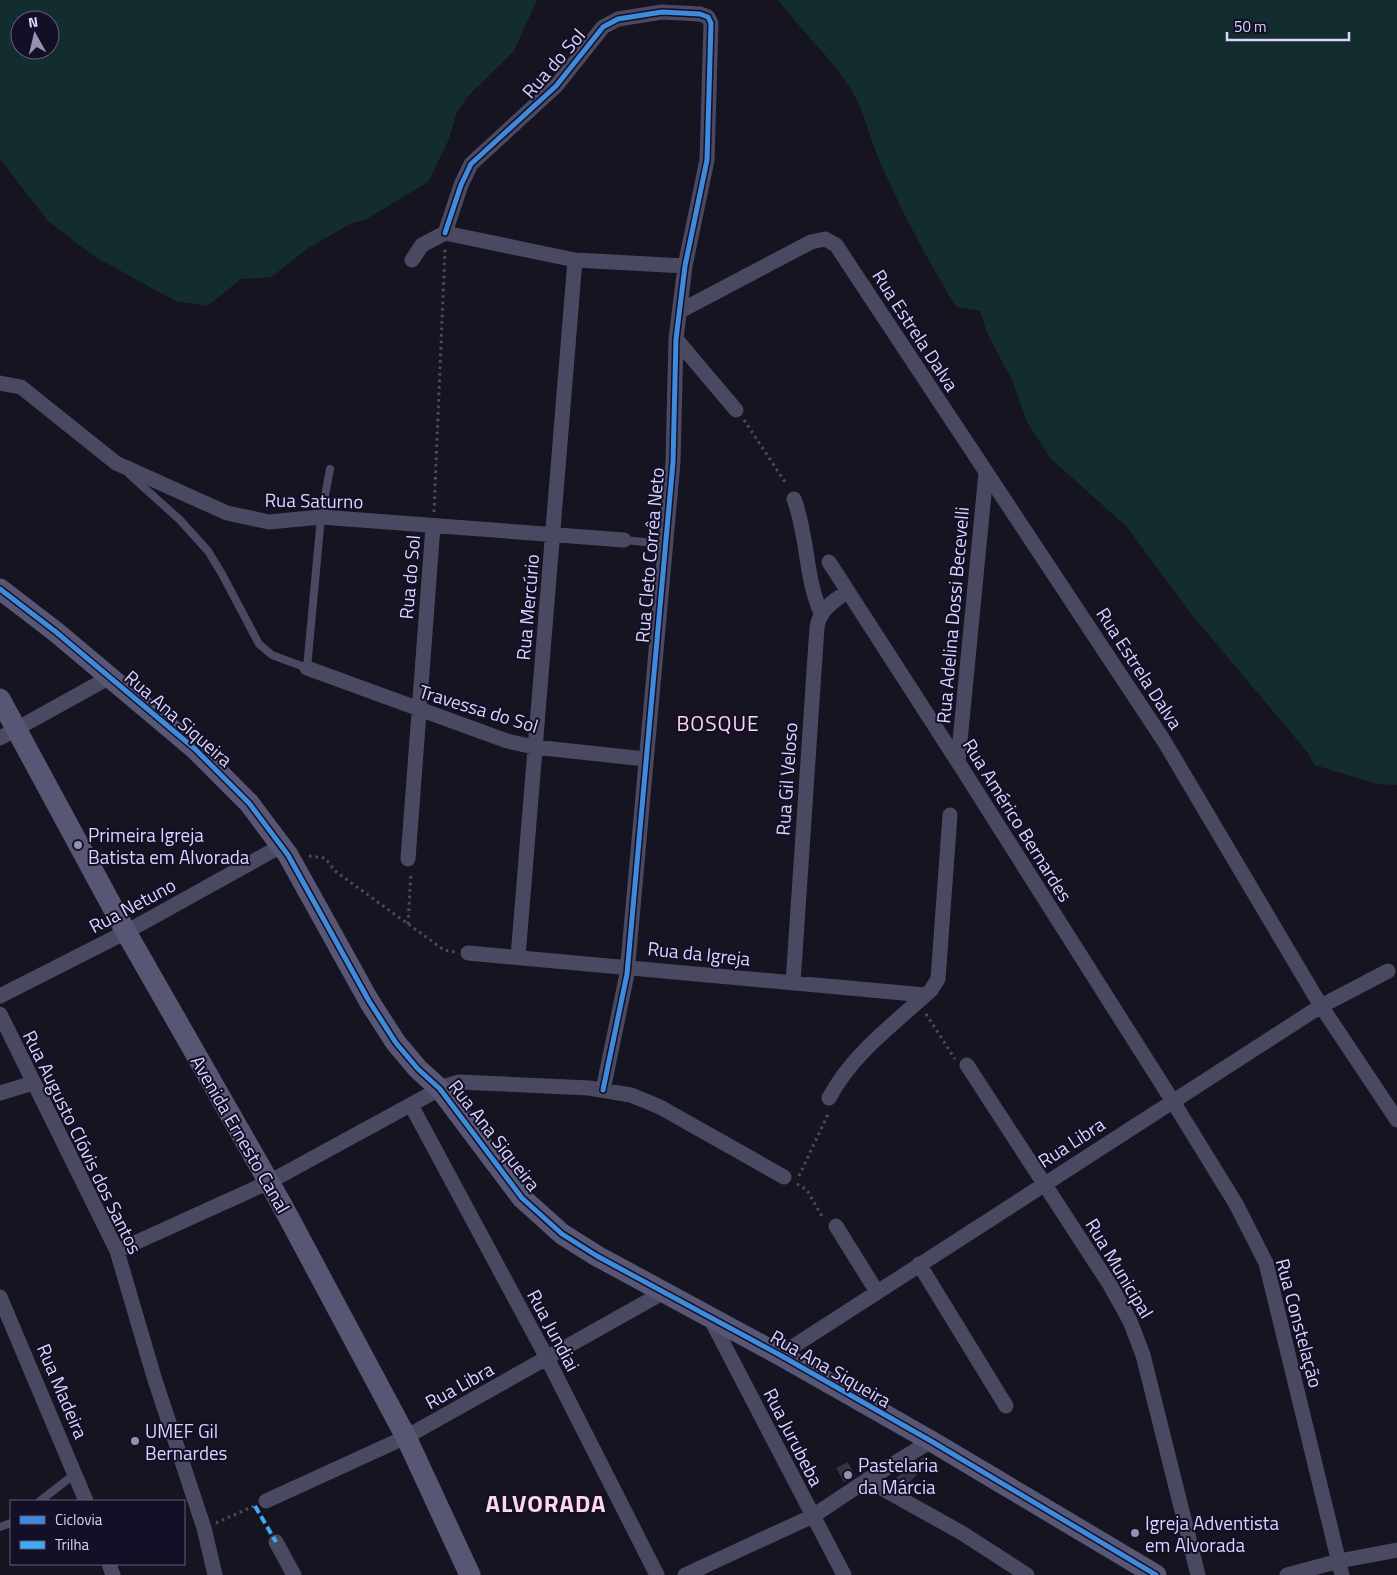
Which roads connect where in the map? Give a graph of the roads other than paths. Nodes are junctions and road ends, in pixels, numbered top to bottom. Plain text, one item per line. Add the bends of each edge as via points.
1 (711, 23) joint
2 (445, 233) junction
3 (412, 260) dead end
4 (576, 260) junction
5 (685, 266) junction
6 (680, 311) junction
7 (676, 339) junction
8 (0, 371) edge
9 (0, 382) edge
10 (736, 410) road end
11 (116, 463) junction
12 (330, 469) dead end
13 (986, 473) junction
14 (794, 499) road end
15 (321, 516) junction
16 (433, 526) junction
17 (554, 534) junction
18 (624, 540) joint
19 (664, 544) junction
20 (828, 562) dead end
21 (0, 589) edge
22 (848, 591) junction
23 (821, 614) junction
24 (307, 668) junction
25 (110, 677) junction
26 (0, 699) edge
27 (419, 710) junction
28 (8, 734) edge
29 (534, 747) junction
30 (645, 759) junction
31 (958, 762) junction
32 (950, 815) dead end
33 (287, 855) junction
34 (408, 859) road end
35 (126, 932) junction
36 (468, 953) dead end
37 (518, 957) junction
38 (628, 966) junction
39 (1388, 971) dead end
40 (793, 982) junction
41 (926, 995) junction
42 (0, 996) edge
43 (1321, 1006) junction
44 (0, 1014) edge
45 (967, 1065) dead end
46 (33, 1083) junction
47 (440, 1089) junction
48 (603, 1090) junction
49 (0, 1092) edge
50 (829, 1098) road end
51 (1172, 1100) junction
52 (411, 1105) junction
53 (1397, 1120) edge
54 (789, 1180) road end
55 (269, 1182) junction
56 (1044, 1183) junction
57 (831, 1224) road end
58 (117, 1251) junction
59 (920, 1264) junction
60 (664, 1292) junction
61 (877, 1292) junction
62 (0, 1297) edge
63 (709, 1316) junction
64 (780, 1355) junction
65 (547, 1358) junction
66 (1006, 1406) dead end
67 (406, 1437) junction
68 (931, 1441) junction
69 (76, 1473) junction
70 (867, 1480) junction
71 (41, 1500) edge
72 (86, 1500) edge
73 (266, 1501) road end
74 (813, 1516) junction
75 (276, 1542) dead end
76 (1397, 1550) edge
77 (1340, 1568) edge
78 (215, 1575) edge
79 (294, 1575) edge
80 (470, 1575) edge
81 (657, 1575) edge
82 (685, 1575) edge
83 (844, 1575) edge
84 (1027, 1575) edge
85 (1156, 1575) edge
86 (1198, 1575) edge
87 (1287, 1575) edge

1 - 2 street, Rua do Sol via 708,17 700,14 662,12 618,19 603,27 556,86 470,164
1 - 5 street, Rua Cleto Corrêa Neto via 707,160
2 - 3 street via 422,245
2 - 4 street
4 - 5 street
4 - 17 street, Rua Mercúrio
5 - 6 street, Rua Cleto Corrêa Neto
6 - 7 street, Rua Cleto Corrêa Neto
6 - 13 street, Rua Estrela Dalva via 811,242 825,239 836,245
7 - 10 street
7 - 19 street, Rua Cleto Corrêa Neto via 673,462
8 - 9 street
9 - 11 street, Rua Saturno via 21,387
11 - 15 street, Rua Saturno via 227,513 269,522
11 - 24 lane, Travessa do Sol via 180,520 208,551 259,644 272,655
12 - 15 lane
13 - 31 street, Rua Adelina Dossi Becevelli
13 - 43 street, Rua Estrela Dalva via 1164,741
14 - 23 street via 803,528 810,580
15 - 16 street, Rua Saturno
15 - 24 lane
16 - 17 street, Rua Saturno
16 - 27 street, Rua do Sol
17 - 18 street, Rua Saturno
17 - 29 street, Rua Mercúrio
18 - 19 lane, Rua Saturno
19 - 30 street, Rua Cleto Corrêa Neto
20 - 22 street, Rua Américo Bernardes
21 - 25 street, Rua Ana Siqueira
22 - 23 street
22 - 31 street, Rua Américo Bernardes
23 - 40 street, Rua Gil Veloso via 816,634
24 - 27 street, Travessa do Sol
25 - 28 street
25 - 33 street, Rua Ana Siqueira via 226,777
26 - 28 street, Avenida Ernesto Canal
27 - 29 street, Travessa do Sol via 507,741
27 - 34 street, Rua do Sol
28 - 35 street, Avenida Ernesto Canal
29 - 30 street, Travessa do Sol
29 - 37 street, Rua Mercúrio
30 - 38 street, Rua Cleto Corrêa Neto
31 - 51 street, Rua Américo Bernardes
32 - 41 street via 940,973 936,984
33 - 35 street, Rua Netuno
33 - 47 street, Rua Ana Siqueira via 377,1016 406,1056
35 - 42 street, Rua Netuno
35 - 55 street, Avenida Ernesto Canal
36 - 37 street, Rua da Igreja
37 - 38 street, Rua da Igreja
38 - 40 street, Rua da Igreja
38 - 48 street, Rua Cleto Corrêa Neto
39 - 43 street, Rua Libra
40 - 41 street, Rua da Igreja
41 - 50 street via 861,1054 837,1082
43 - 51 street, Rua Libra
43 - 53 street, Rua Estrela Dalva
44 - 46 street, Rua Augusto Clóvis dos Santos
45 - 56 street, Rua Municipal
46 - 49 street
46 - 58 street, Rua Augusto Clóvis dos Santos
47 - 48 street via 467,1082
47 - 52 street
47 - 60 street, Rua Ana Siqueira via 522,1198 562,1234
48 - 54 street via 631,1095 660,1107
51 - 56 street, Rua Libra
51 - 77 street, Rua Constelação via 1236,1204 1266,1263
52 - 55 street
52 - 65 street, Rua Jundiai
55 - 58 street
55 - 67 street, Avenida Ernesto Canal
56 - 59 street, Rua Libra
56 - 86 street, Rua Municipal via 1114,1291 1137,1338
57 - 61 street
58 - 78 street, Rua Augusto Clóvis dos Santos via 204,1528
59 - 61 street, Rua Libra
59 - 66 street
60 - 63 street, Rua Ana Siqueira
60 - 65 street, Rua Libra
61 - 64 street, Rua Libra
62 - 69 street, Rua Madeira
63 - 64 street, Rua Ana Siqueira
63 - 74 street, Rua Jurubeba
64 - 68 street, Rua Ana Siqueira
65 - 67 street, Rua Libra
65 - 81 street, Rua Jundiai
67 - 73 street, Rua Libra
67 - 80 street, Avenida Ernesto Canal
68 - 70 street
68 - 85 street, Rua Ana Siqueira
69 - 71 lane
69 - 72 street, Rua Madeira
70 - 74 street
70 - 84 street via 962,1533
74 - 82 street
74 - 83 street, Rua Jurubeba
75 - 79 street
76 - 77 street
77 - 87 street

